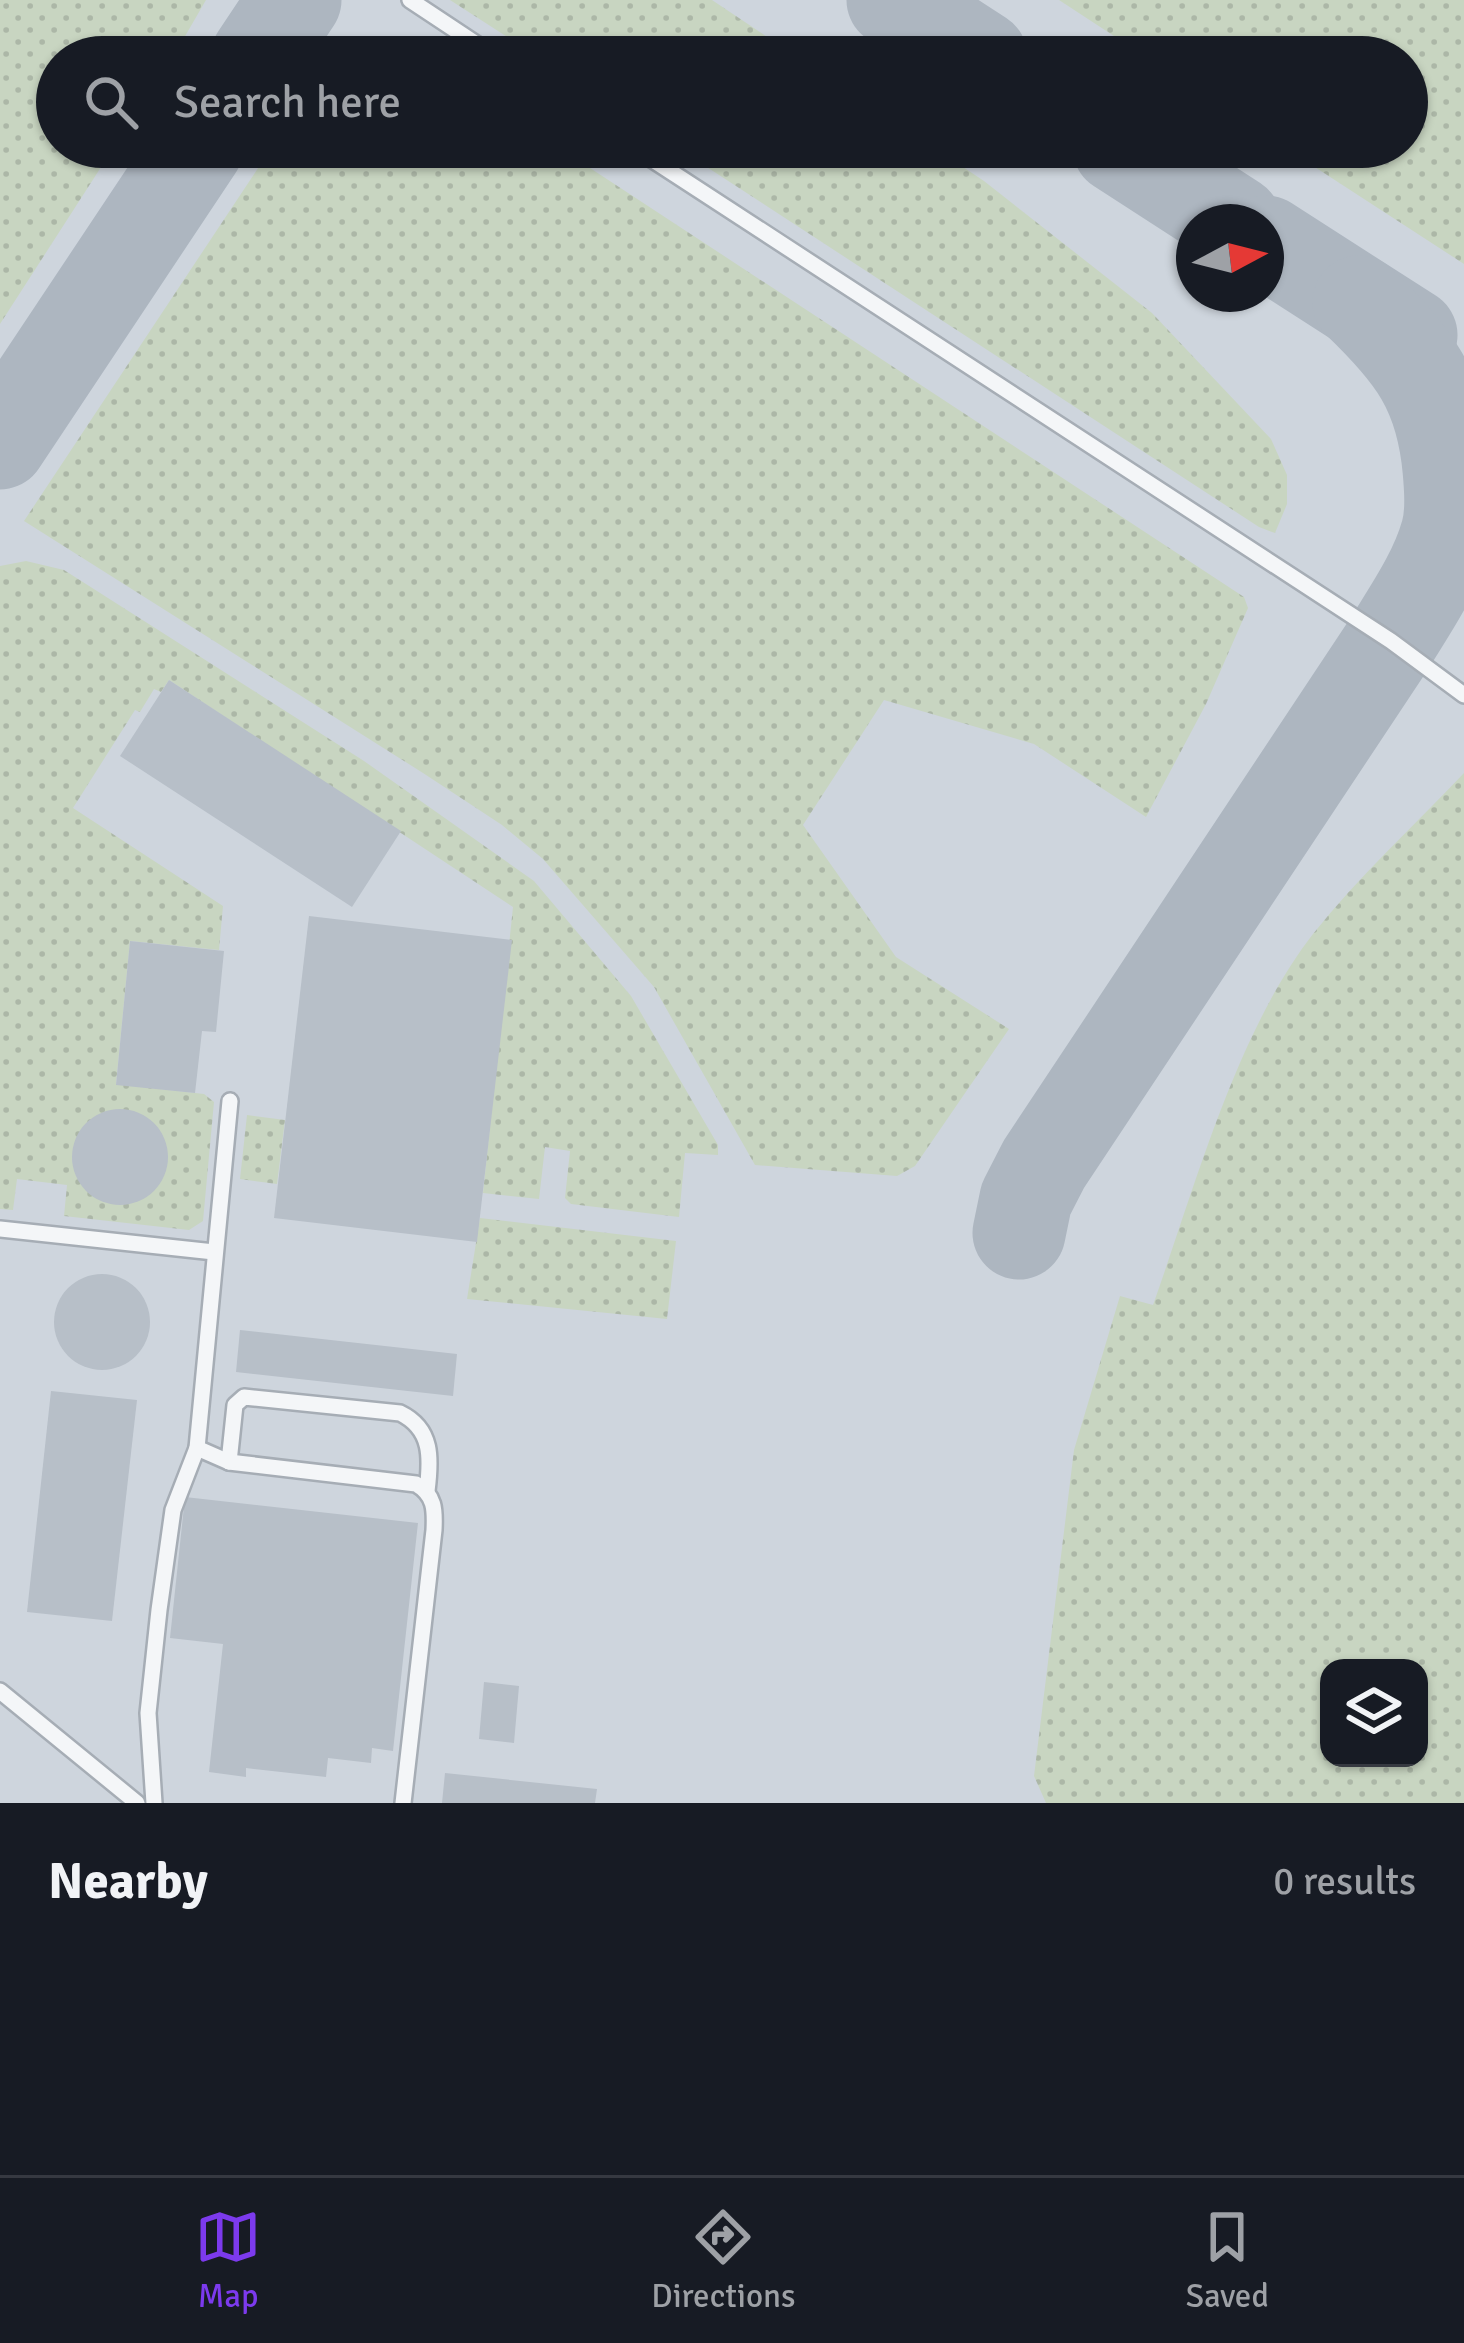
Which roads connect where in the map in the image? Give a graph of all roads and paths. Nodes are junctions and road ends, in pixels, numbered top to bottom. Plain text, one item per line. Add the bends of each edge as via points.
1 (410, 0) edge
2 (464, 36) edge
3 (665, 168) edge
4 (1464, 694) edge
5 (230, 1101) dead end
6 (0, 1229) edge
7 (214, 1252) junction
8 (197, 1448) junction
9 (229, 1462) junction
10 (428, 1491) junction
11 (0, 1691) edge
12 (136, 1803) edge
13 (154, 1803) edge
14 (403, 1803) edge

1 - 2 lane
3 - 4 lane
5 - 7 lane
6 - 7 lane
7 - 8 lane
8 - 9 lane
8 - 13 lane via 172,1510 159,1610 148,1713
9 - 10 lane
9 - 10 lane via 244,1397 400,1413 413,1419 432,1453
10 - 14 lane via 434,1530
11 - 12 lane

